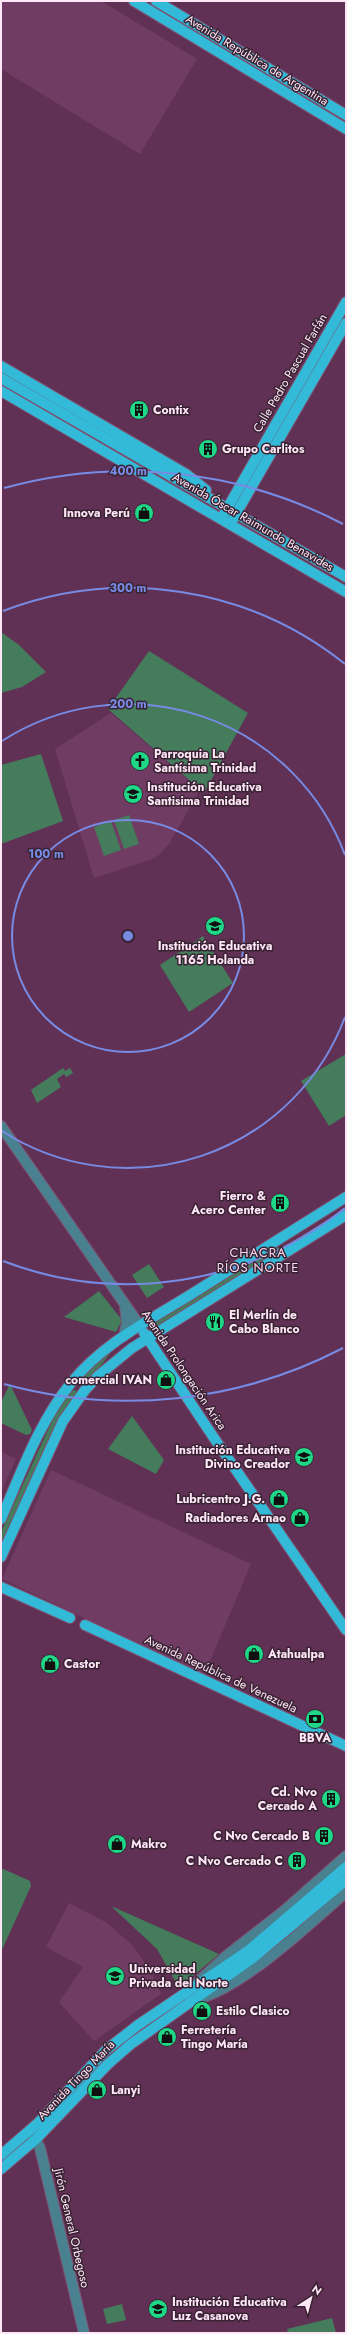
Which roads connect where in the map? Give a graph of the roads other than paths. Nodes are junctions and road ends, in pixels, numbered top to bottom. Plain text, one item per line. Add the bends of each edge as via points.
1 (134, 1) edge
2 (156, 1) edge
3 (346, 115) edge
4 (346, 129) edge
5 (346, 302) edge
6 (346, 323) edge
7 (1, 366) edge
8 (1, 378) edge
9 (1, 391) edge
10 (232, 511) junction
11 (225, 522) junction
12 (346, 577) edge
13 (346, 592) edge
14 (1, 1126) edge
15 (346, 1197) edge
16 (346, 1215) edge
17 (123, 1302) junction
18 (140, 1326) junction
19 (124, 1336) junction
20 (148, 1338) junction
21 (72, 1381) junction
22 (85, 1390) junction
23 (1, 1519) edge
24 (1, 1557) edge
25 (1, 1587) edge
26 (70, 1618) dead end
27 (85, 1625) dead end
28 (346, 1630) edge
29 (346, 1746) edge
30 (346, 1856) edge
31 (346, 1867) edge
32 (346, 1880) edge
33 (346, 1892) edge
34 (191, 1997) junction
35 (77, 2079) junction
36 (86, 2086) junction
37 (30, 2130) junction
38 (36, 2139) junction
39 (1, 2155) edge
40 (1, 2169) edge
41 (84, 2333) edge

1 - 4 main road, Avenida República de Argentina
2 - 3 main road, Avenida República de Argentina
5 - 10 main road, Calle Pedro Pascual Farfán
6 - 10 main road, Calle Pedro Pascual Farfán
7 - 10 main road, Avenida Óscar Raimundo Benavides via 186,474
8 - 10 main road, Avenida Óscar Raimundo Benavides
9 - 11 main road, Avenida Óscar Raimundo Benavides
10 - 11 main road, Calle Pedro Pascual Farfán
10 - 12 main road, Avenida Óscar Raimundo Benavides
11 - 13 main road, Avenida Óscar Raimundo Benavides
14 - 17 street, Avenida Prolongación Arica
15 - 18 main road
16 - 20 main road
17 - 18 street, Avenida Prolongación Arica
17 - 19 street, Avenida Prolongación Arica via 127,1322
18 - 19 main road
18 - 20 main road, Avenida Prolongación Arica
19 - 21 main road via 100,1354
20 - 22 main road via 109,1366
20 - 28 main road, Avenida Prolongación Arica
21 - 22 main road
21 - 23 main road via 44,1424
22 - 24 main road via 55,1438
25 - 26 main road
27 - 29 main road, Avenida República de Venezuela
30 - 34 street, Avenida Tingo María via 285,1910 219,1961
31 - 34 main road, Avenida Tingo María
32 - 34 main road, Avenida Tingo María via 272,1944
33 - 34 street, Avenida Tingo María via 246,1974 212,1994
34 - 35 main road, Avenida Tingo María via 122,2037
34 - 36 main road, Avenida Tingo María via 131,2044
35 - 36 main road
35 - 37 main road, Avenida Tingo María
36 - 38 main road, Avenida Tingo María
37 - 38 street, Jirón General Orbegoso
37 - 39 main road, Avenida Tingo María
38 - 40 main road, Avenida Tingo María
38 - 41 street, Jirón General Orbegoso

